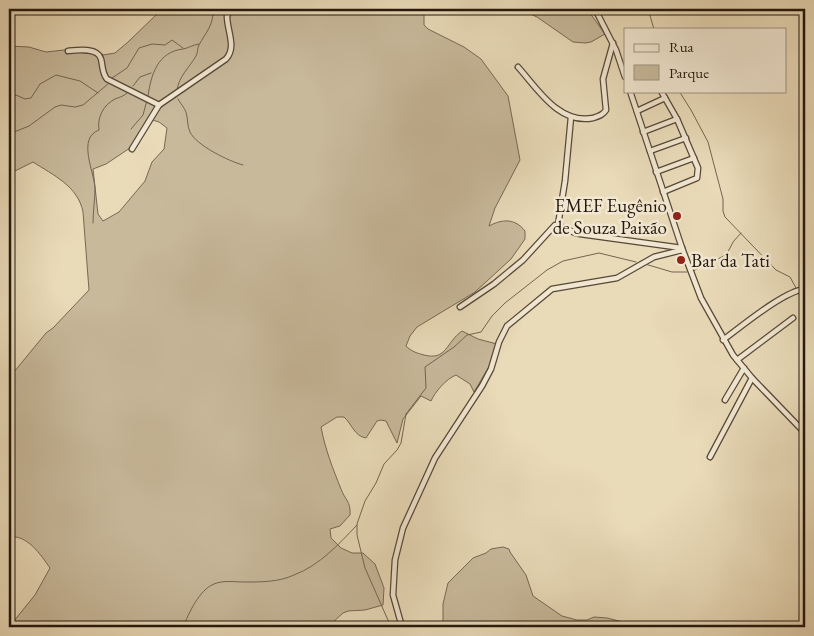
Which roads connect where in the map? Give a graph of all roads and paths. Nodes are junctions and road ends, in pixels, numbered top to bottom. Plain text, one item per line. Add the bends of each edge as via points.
1 (231, 9) edge
2 (595, 9) edge
3 (613, 43) junction
4 (68, 51) dead end
5 (518, 67) dead end
6 (624, 74) edge
7 (630, 92) edge
8 (663, 92) edge
9 (666, 98) junction
10 (159, 106) junction
11 (636, 111) junction
12 (571, 117) junction
13 (677, 119) junction
14 (643, 132) junction
15 (686, 138) junction
16 (132, 149) dead end
17 (650, 151) junction
18 (694, 158) junction
19 (656, 172) junction
20 (663, 192) junction
21 (558, 225) junction
22 (682, 249) junction
23 (803, 289) edge
24 (460, 307) dead end
25 (793, 318) dead end
26 (724, 340) junction
27 (738, 360) junction
28 (744, 368) junction
29 (752, 378) junction
30 (725, 400) dead end
31 (805, 433) edge
32 (710, 458) dead end
33 (402, 627) edge

1 - 10 street via 226,16 230,54
2 - 3 street
3 - 6 street
3 - 12 street via 603,79 604,114 588,119
4 - 10 street via 84,50 98,55 107,79
5 - 12 street via 554,108
7 - 11 street
8 - 9 street
9 - 11 street
9 - 13 street
10 - 16 street
11 - 14 street
12 - 21 street
13 - 14 street
13 - 15 street
14 - 17 street
15 - 17 street
15 - 18 street
17 - 19 street
18 - 19 street
18 - 20 street via 697,178
19 - 20 street
20 - 22 street
21 - 22 street via 580,234
21 - 24 street via 523,260
22 - 26 street via 701,298
22 - 33 street via 654,257 617,278 552,289 507,326 491,369 435,458 403,528 395,560 393,590
23 - 26 street via 779,300
25 - 27 street
26 - 27 street
27 - 28 street
28 - 29 street
28 - 30 street
29 - 31 street
29 - 32 street

